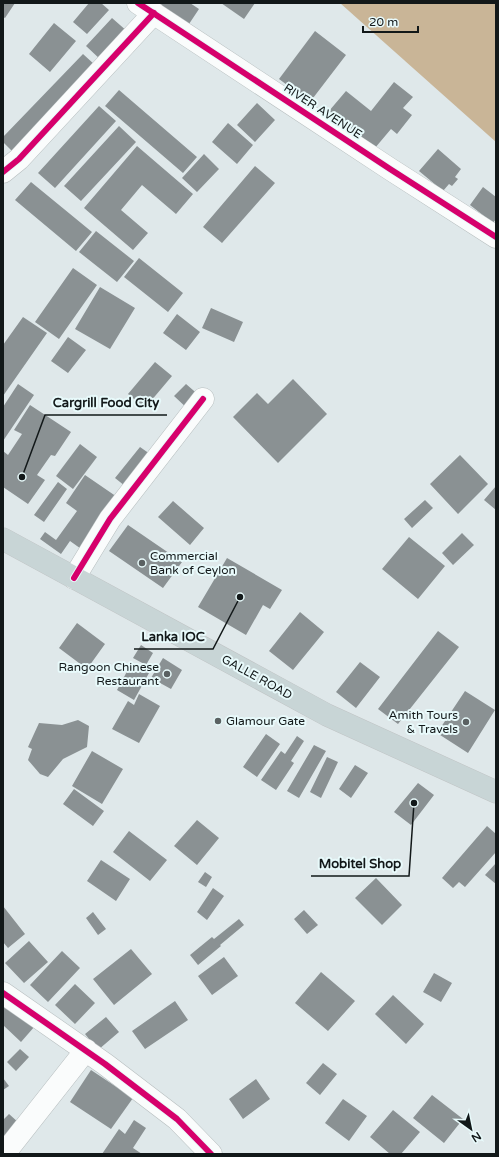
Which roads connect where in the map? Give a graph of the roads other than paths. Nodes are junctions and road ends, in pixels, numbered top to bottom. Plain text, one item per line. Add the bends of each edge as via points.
1 (146, 8) edge
2 (3, 172) edge
3 (496, 236) edge
4 (203, 399) dead end
5 (3, 539) edge
6 (74, 578) junction
7 (496, 792) edge
8 (3, 993) edge
9 (86, 1050) junction
10 (4, 1154) edge
11 (211, 1154) edge

1 - 2 street via 19,159
1 - 3 street, RIVER AVENUE
4 - 6 street via 110,519
5 - 6 highway, GALLE ROAD
6 - 7 highway, GALLE ROAD via 327,715
8 - 9 street
9 - 10 street
9 - 11 street via 177,1119

